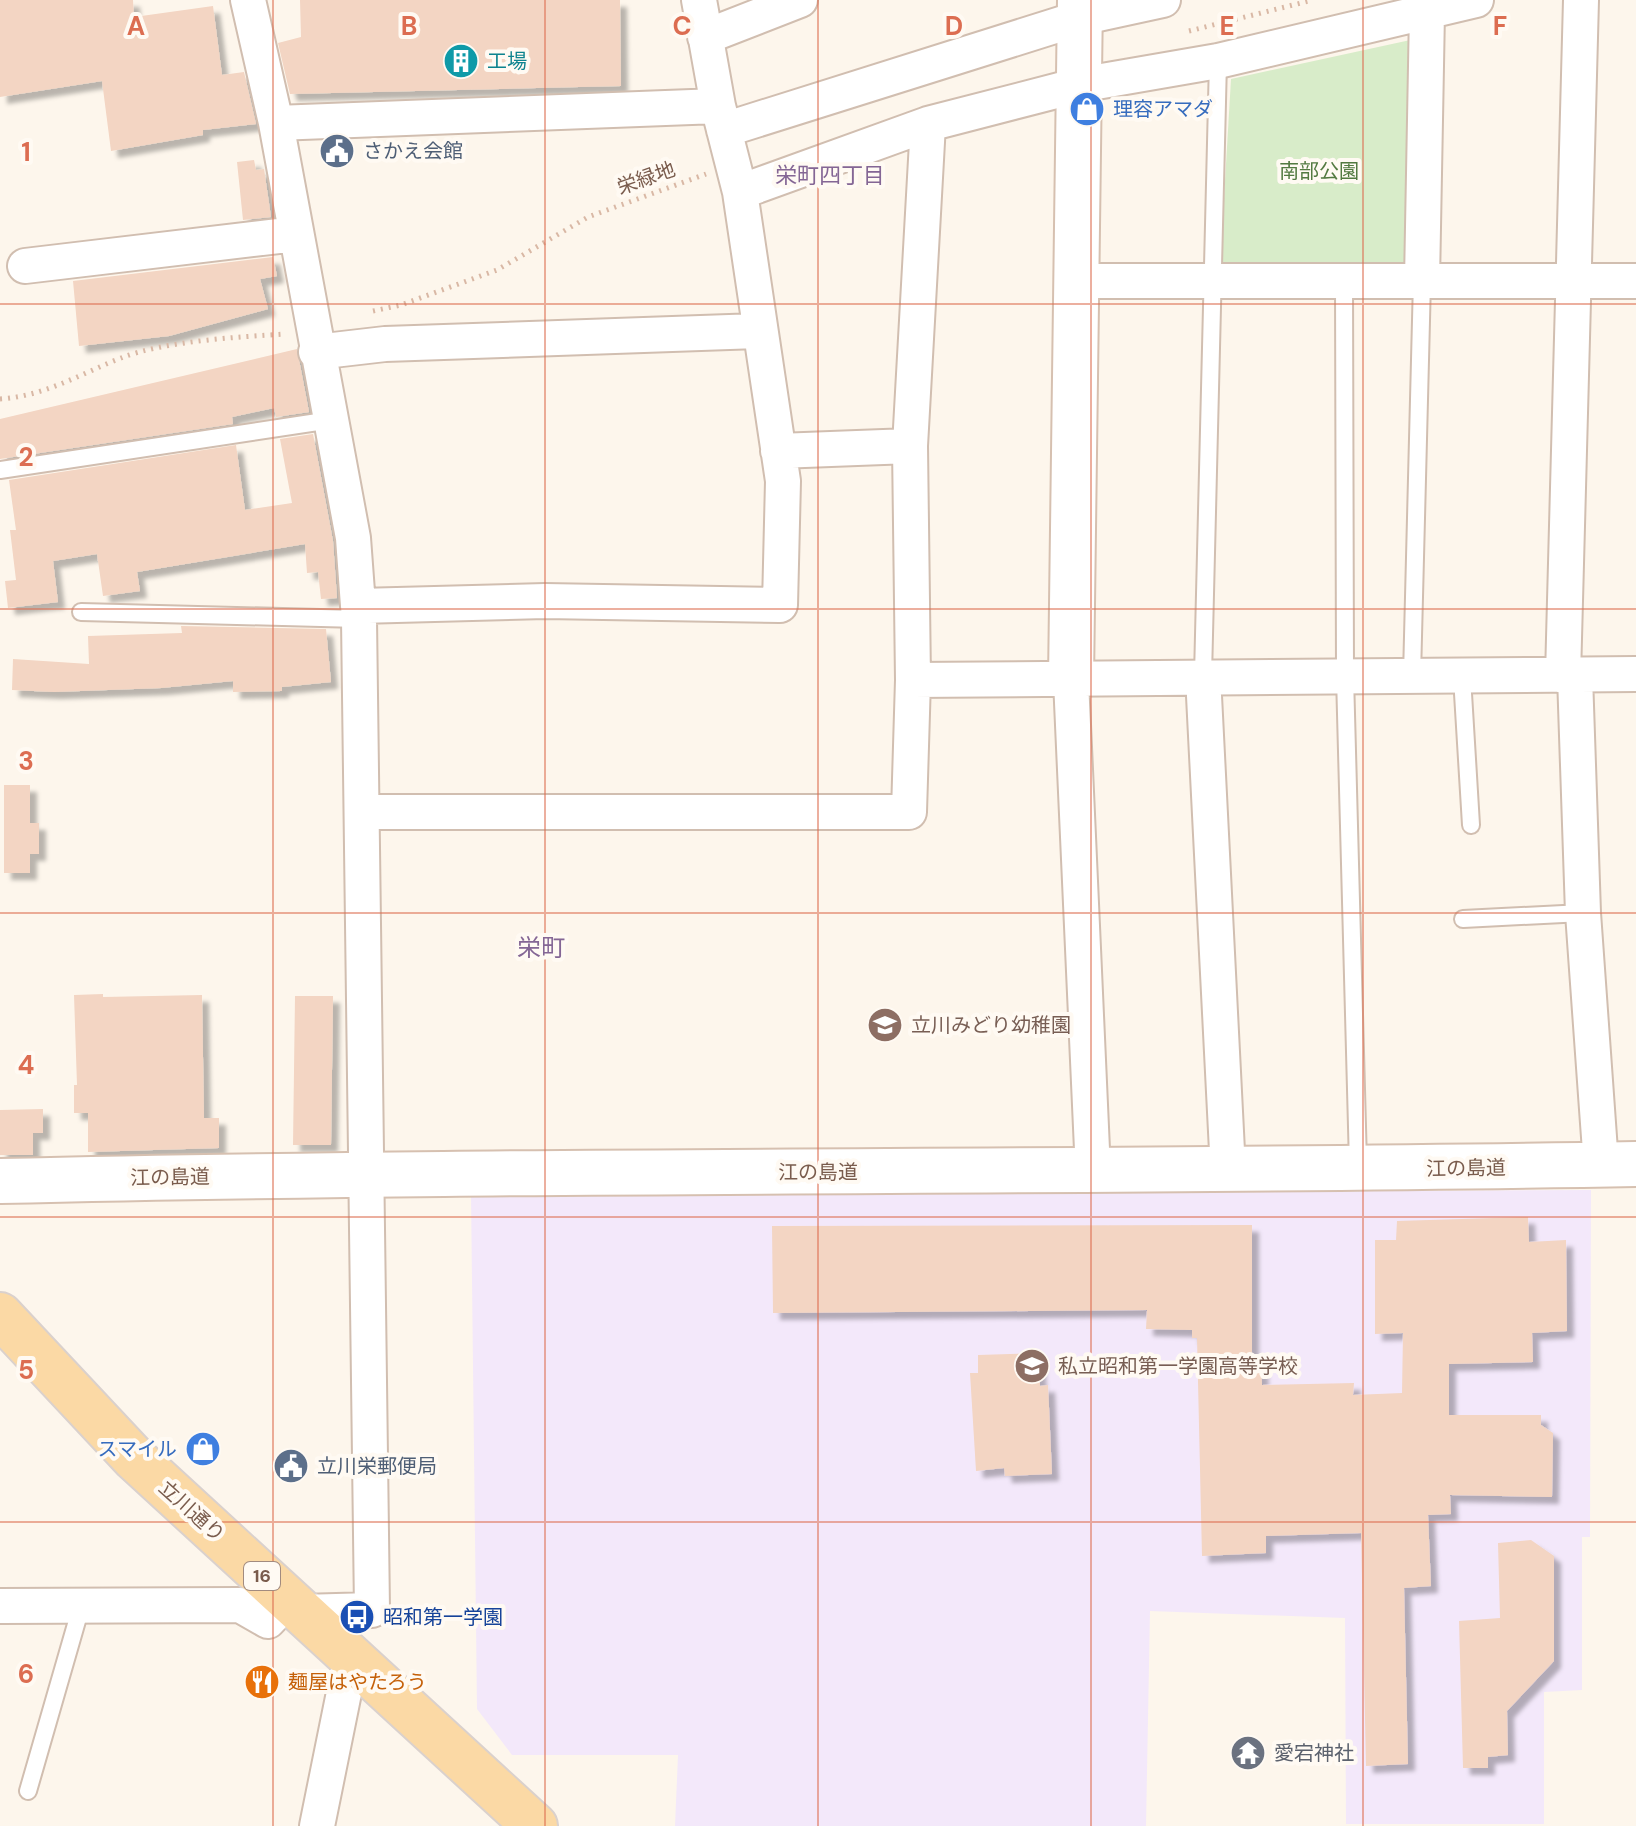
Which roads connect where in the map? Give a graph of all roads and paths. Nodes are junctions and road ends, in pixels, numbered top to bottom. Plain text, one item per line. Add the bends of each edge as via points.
1 (248, 0) edge
2 (699, 0) edge
3 (800, 0) edge
4 (1163, 0) edge
5 (1313, 0) edge
6 (1476, 0) edge
7 (1581, 0) edge
8 (1080, 9) edge
9 (1427, 12) junction
10 (1187, 32) dead end
11 (705, 37) junction
12 (1218, 61) junction
13 (1079, 85) junction
14 (721, 118) junction
15 (276, 123) junction
16 (928, 124) junction
17 (736, 178) junction
18 (296, 234) junction
19 (25, 266) dead end
20 (1076, 281) junction
21 (1212, 281) junction
22 (1344, 281) junction
23 (1422, 281) junction
24 (1571, 281) junction
25 (1636, 281) edge
26 (370, 312) dead end
27 (758, 331) junction
28 (314, 342) junction
29 (0, 399) edge
30 (331, 420) junction
31 (910, 446) junction
32 (778, 451) junction
33 (0, 470) edge
34 (81, 612) dead end
35 (359, 613) junction
36 (1636, 674) edge
37 (1203, 676) junction
38 (1345, 676) junction
39 (1412, 676) junction
40 (1569, 676) junction
41 (1462, 677) junction
42 (913, 680) junction
43 (1071, 680) junction
44 (364, 812) junction
45 (1471, 825) dead end
46 (1583, 913) junction
47 (1463, 919) dead end
48 (1618, 1165) edge
49 (1358, 1170) junction
50 (1228, 1171) junction
51 (367, 1172) junction
52 (1093, 1172) junction
53 (0, 1181) edge
54 (0, 1315) edge
55 (0, 1606) edge
56 (294, 1606) junction
57 (81, 1607) junction
58 (351, 1658) junction
59 (28, 1791) dead end
60 (317, 1826) edge
61 (535, 1826) edge

1 - 15 street
2 - 11 street
3 - 11 street
4 - 8 street
5 - 10 path
6 - 9 street
7 - 24 street
8 - 13 street
8 - 14 street
9 - 12 street
9 - 23 street
11 - 14 street
12 - 13 street
12 - 21 lane
13 - 16 street
13 - 20 street
14 - 15 street
14 - 17 street
15 - 18 street
16 - 17 street
16 - 31 street
17 - 26 path, 栄緑地 via 588,217 497,270
17 - 27 street
18 - 19 street
18 - 28 street
20 - 21 street
20 - 43 street
21 - 22 street
21 - 37 lane
22 - 23 street
22 - 38 lane
23 - 24 street
23 - 39 lane
24 - 25 street
24 - 40 street
27 - 28 street
27 - 32 street
28 - 29 path via 223,338 124,357 65,385
28 - 30 street
30 - 33 lane
30 - 35 street via 353,538
31 - 32 street
31 - 42 street
32 - 35 street via 783,481 780,605 545,601
34 - 35 lane
35 - 44 street
36 - 40 street
37 - 38 street
37 - 43 street
37 - 50 street
38 - 39 street
38 - 49 lane
39 - 41 street
40 - 41 street
40 - 46 street
41 - 45 lane
42 - 43 street
42 - 44 street via 909,812
43 - 52 street
44 - 51 street
46 - 47 lane
46 - 48 street
48 - 49 street, 江の島道
49 - 50 street, 江の島道
50 - 52 street, 江の島道
51 - 52 street, 江の島道
51 - 53 street, 江の島道
51 - 56 street via 372,1610
54 - 56 main road, 立川通り / 16 via 134,1458
55 - 57 street
56 - 57 street via 268,1621 240,1605
56 - 58 main road, 立川通り / 16
57 - 59 lane
58 - 60 street
58 - 61 main road, 立川通り / 16

